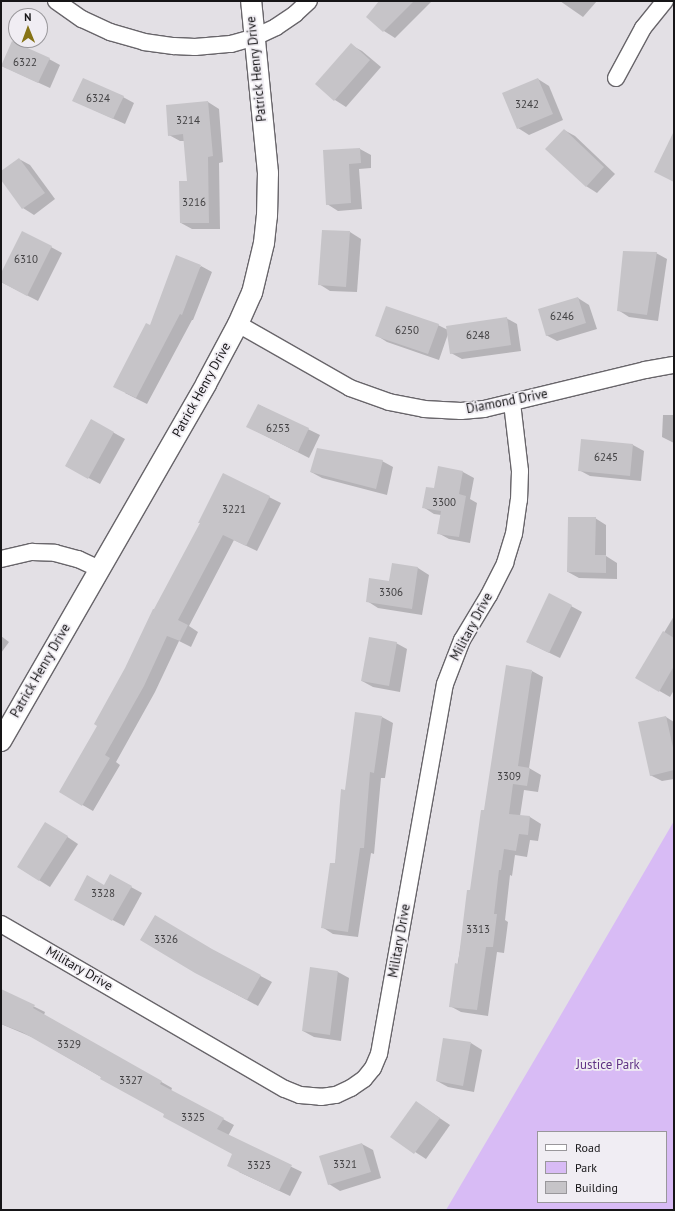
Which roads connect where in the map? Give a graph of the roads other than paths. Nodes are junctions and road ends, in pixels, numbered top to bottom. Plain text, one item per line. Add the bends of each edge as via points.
1 (56, 1) edge
2 (250, 1) edge
3 (309, 1) edge
4 (665, 1) edge
5 (255, 37) junction
6 (616, 78) dead end
7 (238, 324) junction
8 (674, 365) edge
9 (512, 403) junction
10 (1, 559) edge
11 (99, 569) junction
12 (1, 741) edge
13 (1, 924) edge

1 - 5 street via 82,19 110,32 144,42 195,47 231,44
2 - 5 street, Patrick Henry Drive
3 - 5 street via 276,27
4 - 6 street via 643,28
5 - 7 street, Patrick Henry Drive via 268,173 268,216 252,293
7 - 9 street, Diamond Drive via 350,388 389,402 424,409 462,411
7 - 11 street, Patrick Henry Drive
8 - 9 street, Diamond Drive
9 - 13 street, Military Drive via 520,471 514,534 505,562 462,640 445,684 379,1054 373,1068 364,1079 336,1095 321,1097 300,1095 285,1089
10 - 11 street via 32,552 55,553 78,559
11 - 12 street, Patrick Henry Drive

